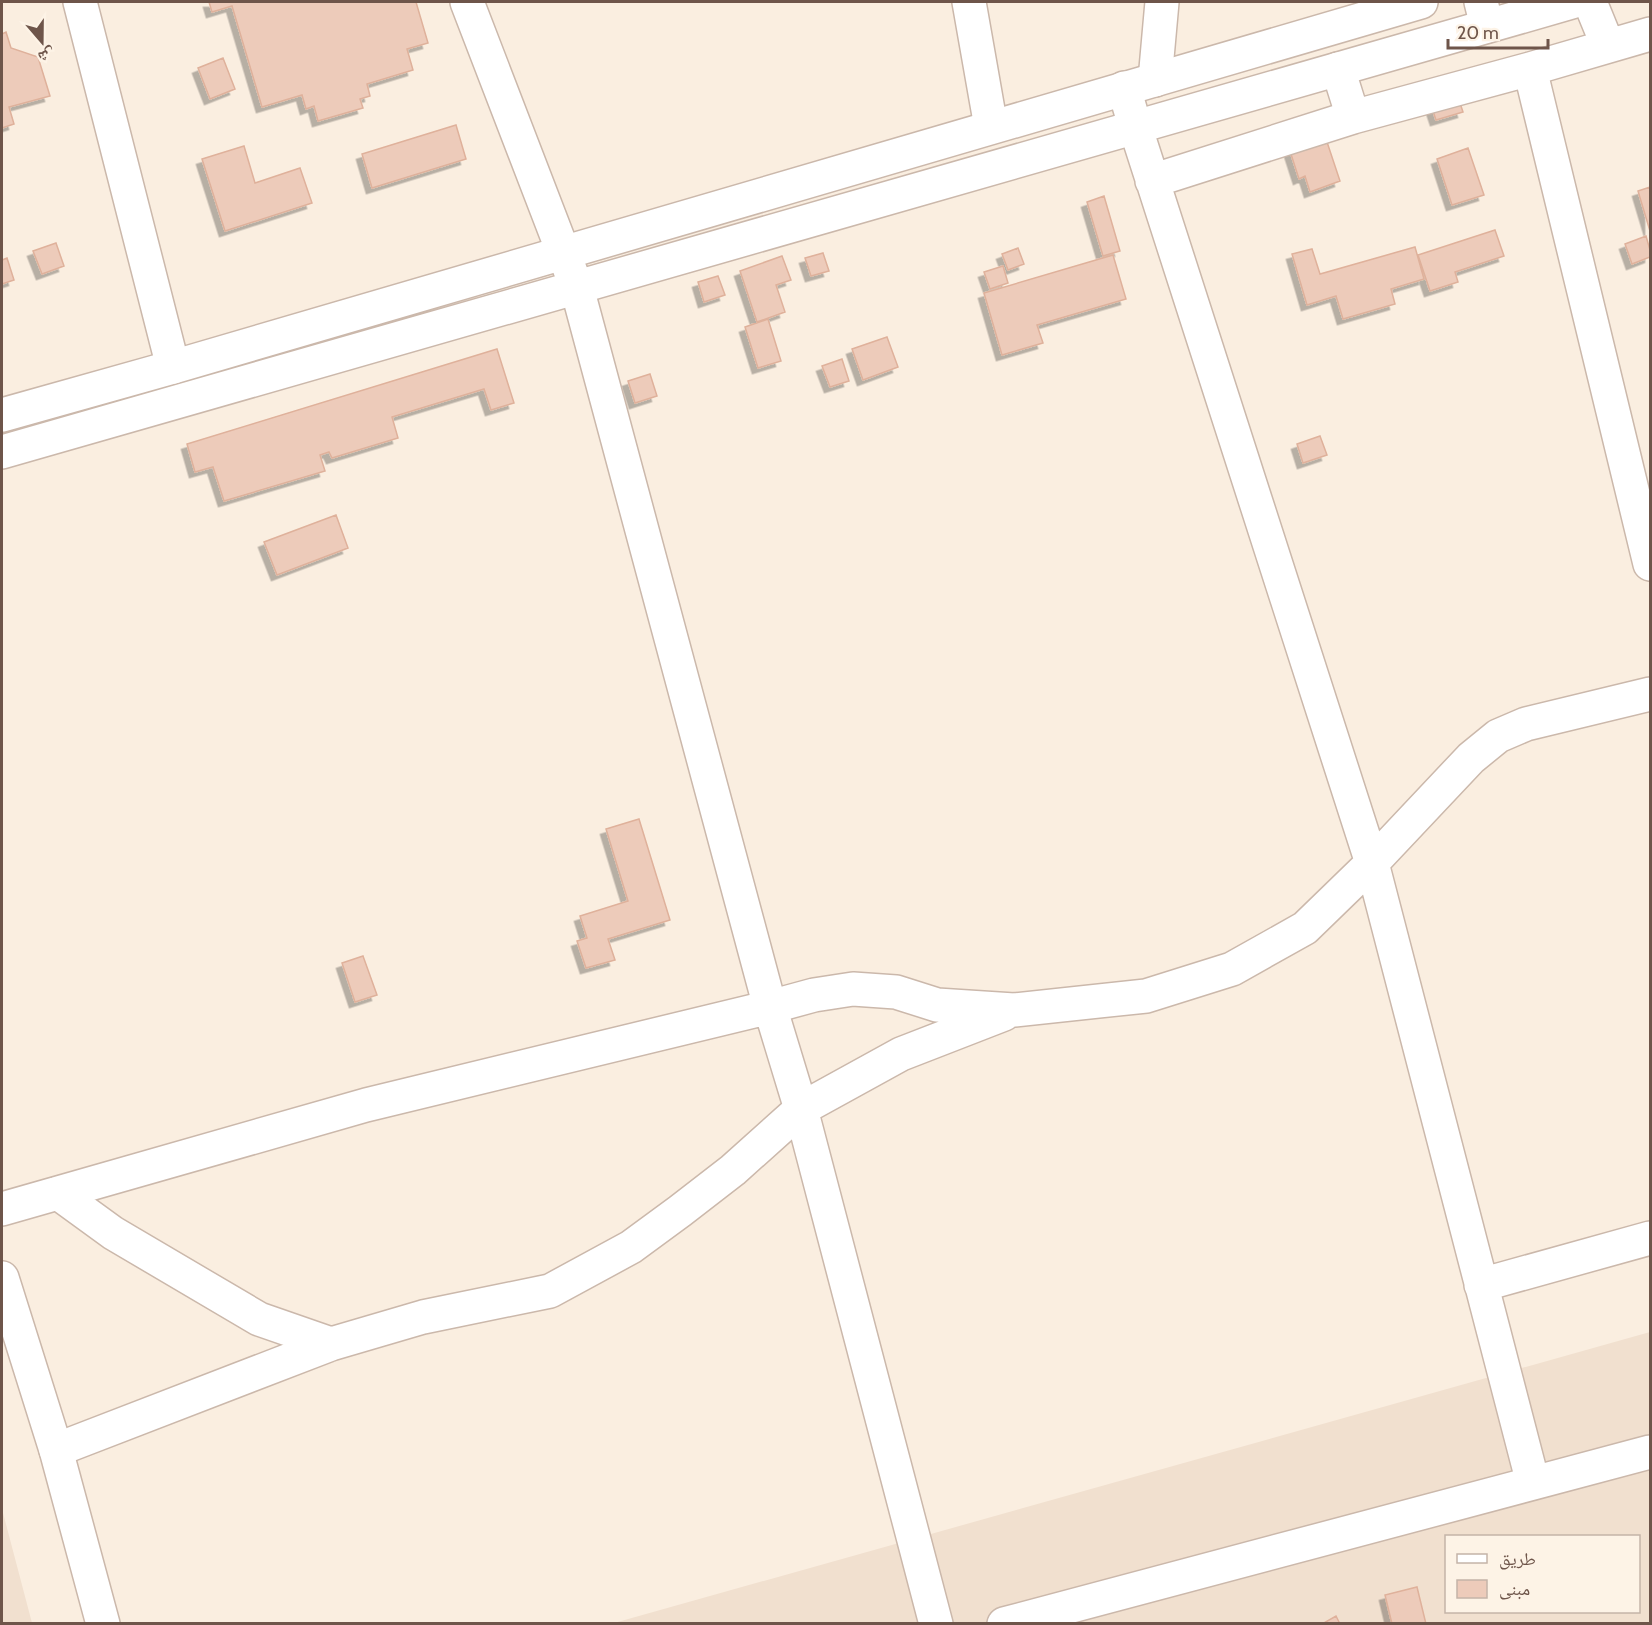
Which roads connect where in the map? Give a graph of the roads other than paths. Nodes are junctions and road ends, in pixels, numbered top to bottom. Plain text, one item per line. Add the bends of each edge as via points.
1 (80, 2) edge
2 (467, 2) edge
3 (969, 2) edge
4 (1162, 2) edge
5 (1421, 2) edge
6 (1572, 2) edge
7 (1590, 2) edge
8 (1484, 14) edge
9 (1650, 34) edge
10 (1608, 46) junction
11 (1338, 69) junction
12 (1530, 69) junction
13 (1155, 80) junction
14 (1124, 88) junction
15 (1353, 117) junction
16 (1135, 126) junction
17 (991, 127) junction
18 (1152, 181) junction
19 (564, 252) junction
20 (577, 288) junction
21 (173, 367) junction
22 (2, 415) edge
23 (2, 452) edge
24 (1650, 564) edge
25 (1650, 694) edge
26 (1372, 863) junction
27 (770, 1007) junction
28 (1014, 1010) junction
29 (801, 1109) junction
30 (58, 1193) junction
31 (2, 1209) edge
32 (1650, 1238) edge
33 (2, 1278) edge
34 (1481, 1285) junction
35 (331, 1344) junction
36 (56, 1450) junction
37 (1650, 1454) edge
38 (1533, 1483) junction
39 (103, 1623) edge
40 (936, 1623) edge
41 (1004, 1623) edge

1 - 21 street
2 - 19 street
3 - 17 street
4 - 13 street
5 - 13 street
6 - 8 street
7 - 10 street
8 - 11 street
9 - 10 street
10 - 12 street
11 - 15 street
11 - 16 street
12 - 15 street
12 - 24 street
13 - 14 street
14 - 16 street
14 - 17 street
15 - 18 street
16 - 18 street
16 - 20 street
17 - 19 street
18 - 26 street
19 - 20 street
19 - 21 street
20 - 23 street
20 - 27 street
21 - 22 street
25 - 26 street via 1526,724 1498,736 1471,758
26 - 28 street via 1305,928 1232,969 1146,996
26 - 34 street
27 - 28 street via 853,989 896,992 937,1005
27 - 29 street
27 - 30 street via 366,1105
28 - 29 street via 901,1054
29 - 35 street via 733,1170 631,1247 550,1291 423,1317
29 - 40 street
30 - 31 street
30 - 35 street via 113,1233 260,1319
32 - 34 street
33 - 36 street
34 - 38 street
35 - 36 street
36 - 39 street
37 - 38 street
38 - 41 street

